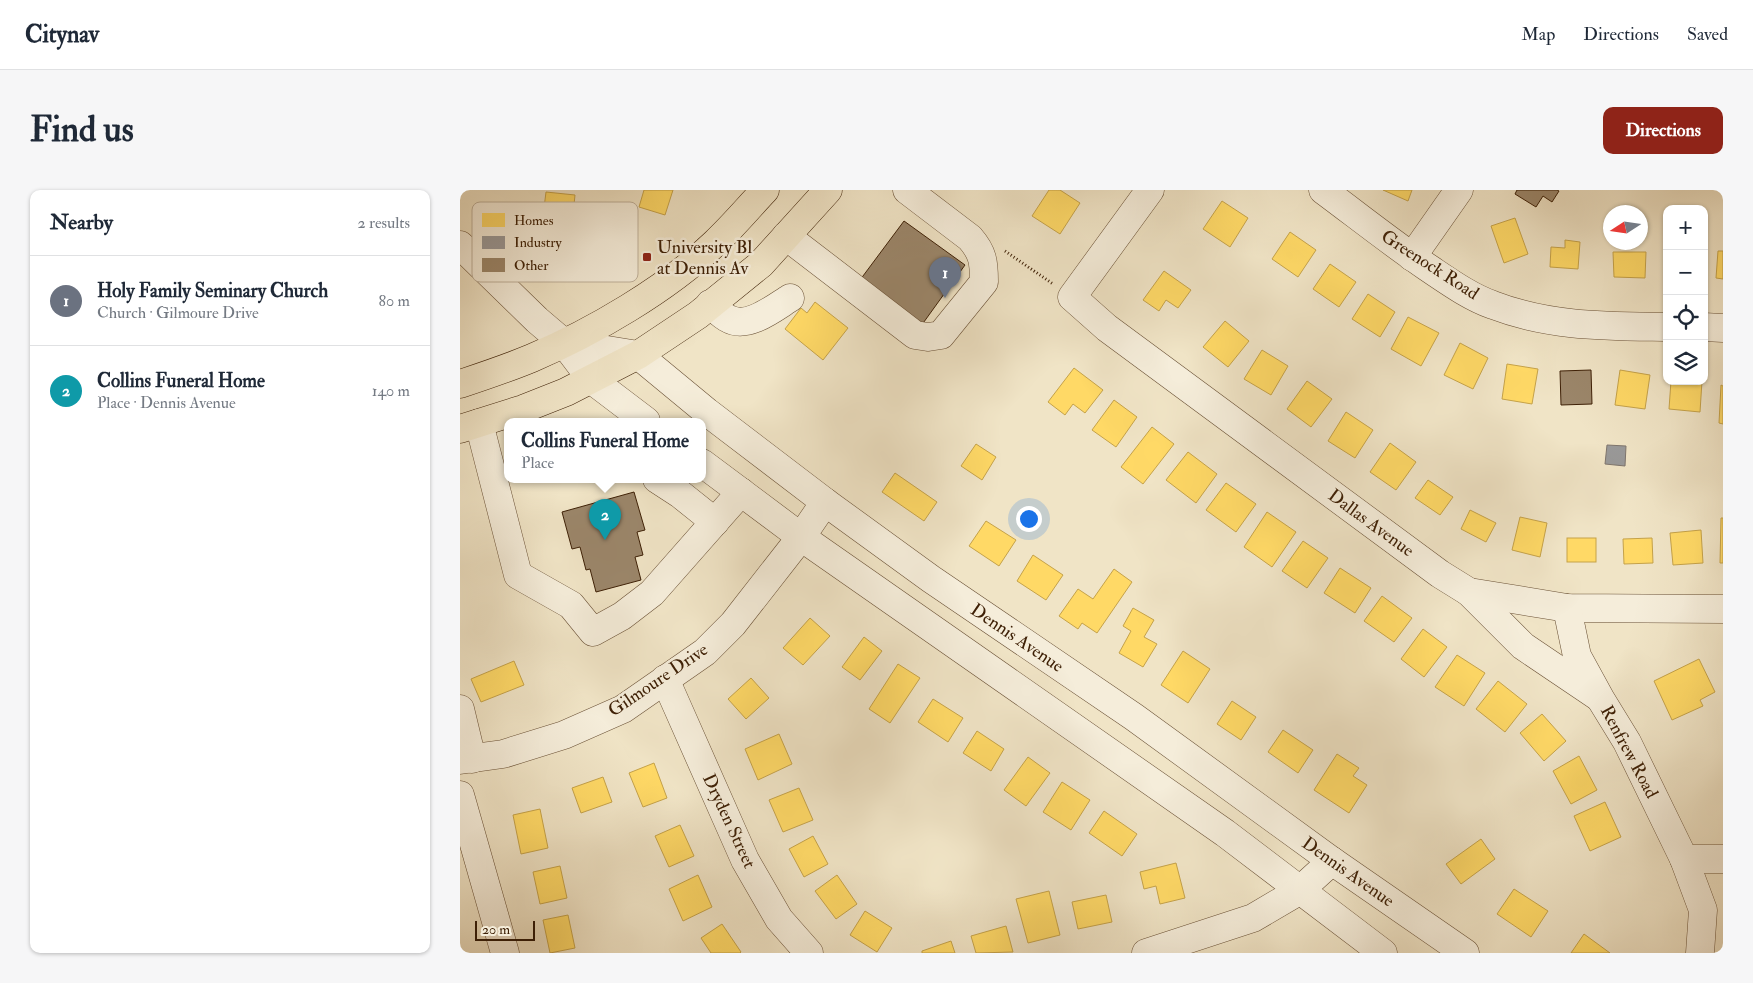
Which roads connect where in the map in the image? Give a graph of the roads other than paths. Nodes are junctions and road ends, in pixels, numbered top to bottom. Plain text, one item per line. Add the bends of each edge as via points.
1 (765, 190) edge
2 (828, 190) edge
3 (907, 190) edge
4 (1150, 190) edge
5 (1323, 190) edge
6 (1459, 190) edge
7 (786, 236) junction
8 (460, 245) edge
9 (472, 257) edge
10 (1412, 257) junction
11 (498, 282) edge
12 (790, 298) dead end
13 (710, 304) junction
14 (1663, 327) edge
15 (1708, 327) edge
16 (1723, 328) edge
17 (564, 343) junction
18 (638, 355) junction
19 (592, 380) junction
20 (460, 384) edge
21 (642, 418) edge
22 (470, 426) edge
23 (706, 467) edge
24 (499, 468) edge
25 (663, 483) edge
26 (741, 492) junction
27 (825, 502) junction
28 (715, 522) junction
29 (801, 537) junction
30 (1469, 592) junction
31 (1567, 608) junction
32 (1723, 609) edge
33 (665, 679) junction
34 (1600, 698) junction
35 (460, 708) edge
36 (466, 759) edge
37 (460, 795) edge
38 (1684, 859) junction
39 (1723, 859) edge
40 (1332, 861) junction
41 (1300, 891) junction
42 (505, 953) edge
43 (809, 953) edge
44 (1146, 953) edge
45 (1383, 953) edge
46 (1465, 953) edge
47 (1700, 953) edge

1 - 17 main road via 715,244 674,277 634,304
2 - 7 main road
3 - 7 street via 970,238 984,262 984,282 940,335 915,335
4 - 30 street, Dallas Avenue via 1072,297 1106,328
5 - 10 street, Greenock Road
6 - 10 street
7 - 13 main road via 760,264
8 - 9 street
10 - 14 street, Greenock Road via 1492,305 1537,318 1583,325
11 - 17 street
12 - 13 street via 766,314 739,322 723,316
13 - 18 main road
15 - 16 street
17 - 18 street, Dennis Avenue
17 - 19 street
17 - 20 main road
18 - 19 main road
18 - 27 street, Dennis Avenue
19 - 21 street
19 - 22 main road via 523,409
22 - 24 street
23 - 26 street
24 - 28 street via 518,575 572,604 593,632 622,616 652,593
25 - 28 street
26 - 28 street
26 - 29 street
27 - 29 street, Gilmoure Drive
27 - 40 street, Dennis Avenue via 1134,717
29 - 33 street, Gilmoure Drive via 733,624 705,652
29 - 41 street via 1225,834
30 - 31 street, Dallas Avenue
30 - 34 street via 1523,646
31 - 32 street, Dallas Avenue
31 - 34 street, Renfrew Road via 1577,656
33 - 36 street, Gilmoure Drive via 623,709 564,735 503,754
33 - 43 street, Dryden Street via 745,860 779,919
34 - 38 street, Renfrew Road via 1628,742
35 - 36 street
37 - 42 street
38 - 39 street
38 - 47 street, Renfrew Road via 1703,910
40 - 41 street
40 - 46 street, Dennis Avenue
41 - 44 street via 1253,918
41 - 45 street

